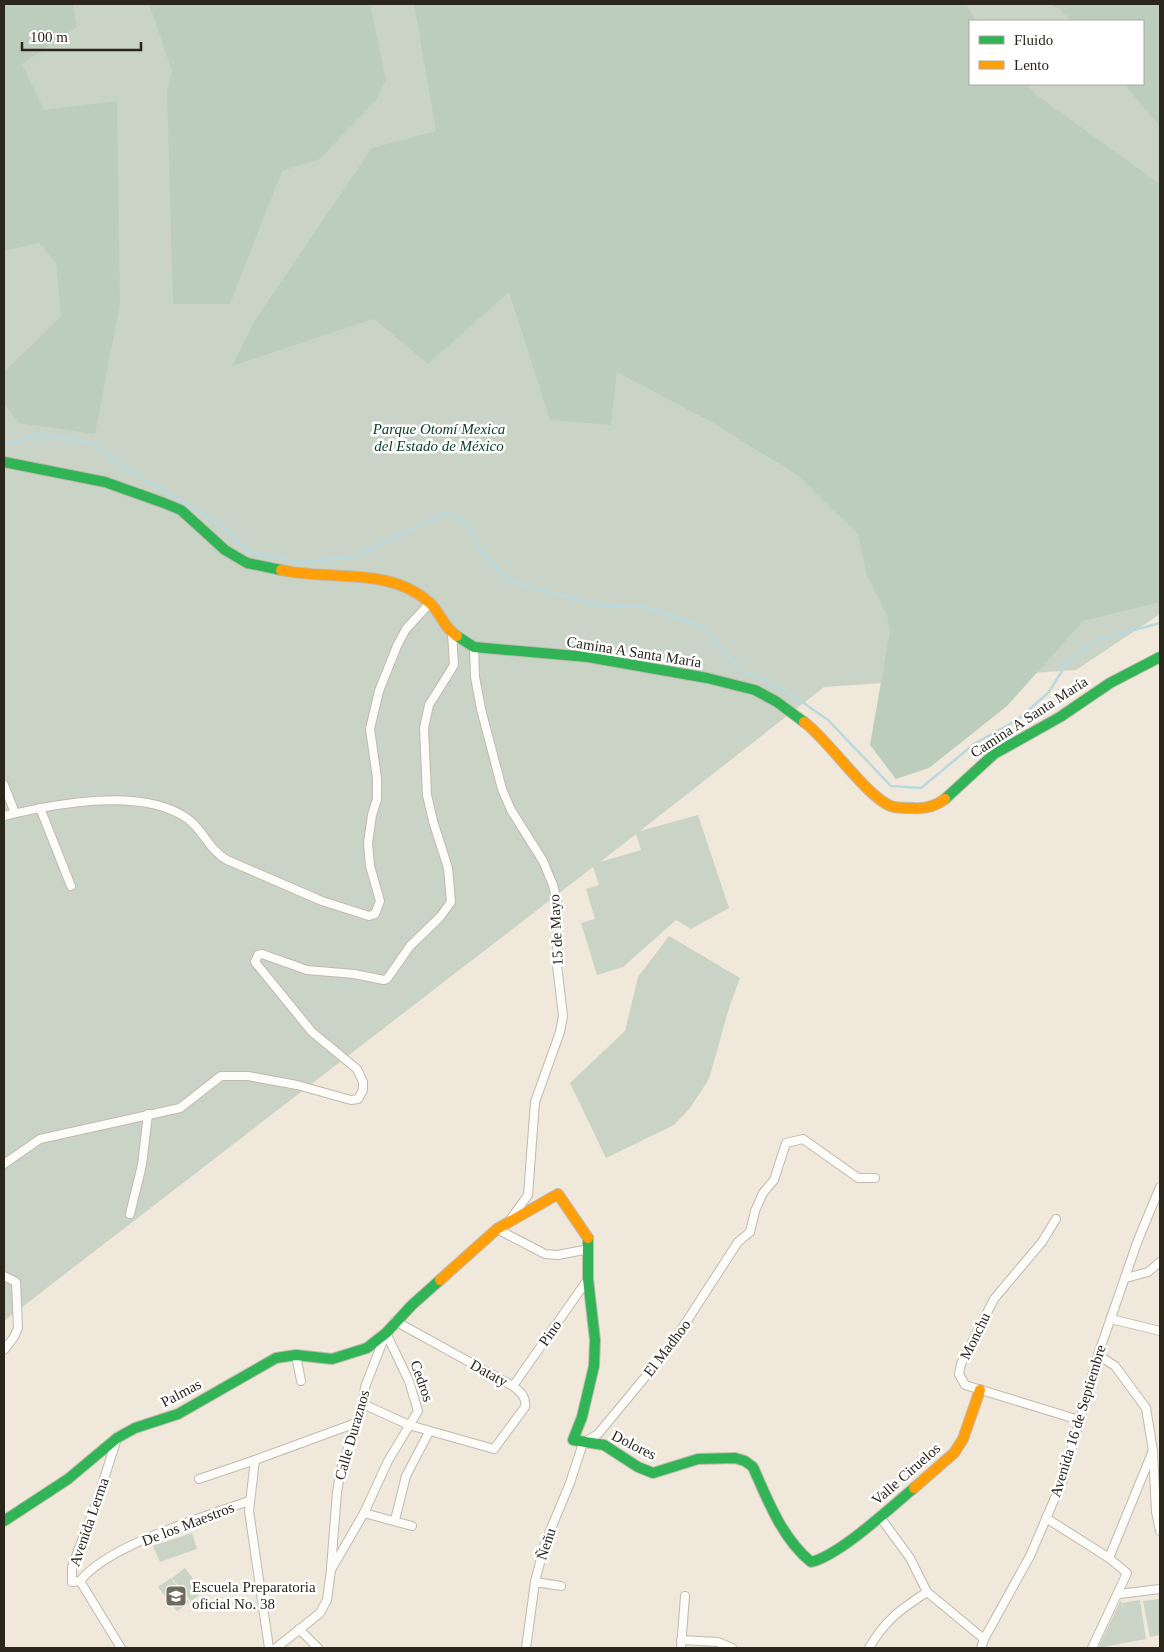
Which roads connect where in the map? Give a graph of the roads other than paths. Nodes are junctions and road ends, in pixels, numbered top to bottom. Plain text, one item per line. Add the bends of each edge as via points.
1 (4, 462) edge
2 (430, 603) junction
3 (452, 633) junction
4 (474, 647) junction
5 (1160, 657) edge
6 (4, 785) edge
7 (40, 808) junction
8 (16, 813) junction
9 (4, 816) edge
10 (71, 886) dead end
11 (148, 1114) junction
12 (4, 1164) edge
13 (874, 1178) dead end
14 (1160, 1188) edge
15 (130, 1214) dead end
16 (1056, 1219) dead end
17 (510, 1220) junction
18 (497, 1229) junction
19 (589, 1249) junction
20 (1160, 1262) edge
21 (4, 1276) edge
22 (1126, 1278) junction
23 (588, 1279) junction
24 (1111, 1319) junction
25 (395, 1321) junction
26 (1160, 1331) edge
27 (386, 1333) junction
28 (4, 1350) edge
29 (296, 1355) junction
30 (1098, 1355) junction
31 (301, 1381) dead end
32 (513, 1386) junction
33 (980, 1390) junction
34 (363, 1404) junction
35 (1079, 1420) junction
36 (356, 1423) junction
37 (409, 1425) junction
38 (428, 1432) junction
39 (117, 1438) junction
40 (582, 1443) junction
41 (1153, 1451) junction
42 (255, 1460) junction
43 (199, 1479) dead end
44 (249, 1501) junction
45 (364, 1513) junction
46 (880, 1517) junction
47 (1046, 1518) junction
48 (396, 1520) junction
49 (4, 1521) edge
50 (412, 1526) dead end
51 (1160, 1531) edge
52 (1109, 1558) junction
53 (822, 1559) joint
54 (331, 1570) junction
55 (80, 1582) junction
56 (535, 1582) junction
57 (561, 1586) dead end
58 (1160, 1589) edge
59 (927, 1592) junction
60 (1119, 1594) junction
61 (685, 1596) dead end
62 (300, 1629) junction
63 (984, 1639) junction
64 (681, 1644) edge
65 (121, 1648) edge
66 (269, 1648) edge
67 (276, 1648) edge
68 (318, 1648) edge
69 (526, 1648) edge
70 (732, 1648) edge
71 (869, 1648) edge
72 (981, 1648) edge
73 (1092, 1648) edge

1 - 2 street, Camina A Santa María via 105,482 181,510 225,550 247,563 303,575 374,578 402,586
2 - 3 street, Camina A Santa María
2 - 7 street via 406,629 397,646 379,691 370,728 378,778 368,843 370,866 380,901 375,914 368,916 322,901 227,860 214,852 192,822 167,807 139,802 85,800
3 - 4 street, Camina A Santa María
3 - 11 street via 454,665 428,705 424,728 427,795 448,868 451,902 384,980 307,970 262,954 254,962 312,1032 357,1069 363,1082 358,1099 350,1100 297,1085 228,1075 221,1076 180,1108
4 - 5 street, Camina A Santa María via 588,657 755,690 818,732 882,801 892,807 911,810 932,807 945,800 994,754 1040,730 1110,683
4 - 17 street, 15 de Mayo via 481,709 502,789 554,885 558,907 557,965 563,1016 535,1102 528,1195
6 - 8 street
7 - 8 street
7 - 10 street
8 - 9 street
11 - 12 street via 40,1140
11 - 15 street via 142,1165
13 - 40 street, El Madhoo via 858,1178 802,1138 783,1147 774,1180 760,1197 752,1229 738,1242 670,1347 598,1434
14 - 22 street, Avenida 16 de Septiembre
16 - 33 street, Monchu via 1042,1242 994,1299 961,1364 959,1374 962,1382
17 - 18 street
17 - 19 street via 558,1194 588,1236
18 - 19 street via 545,1254
18 - 25 street
19 - 23 street
20 - 22 street via 1148,1272
21 - 28 street via 16,1282 18,1302 16,1332
22 - 24 street, Avenida 16 de Septiembre
23 - 32 street, Pino
23 - 40 street via 595,1353 582,1418 573,1440
24 - 26 street
24 - 30 street, Avenida 16 de Septiembre
25 - 27 street
25 - 32 street, Dataty
27 - 29 street, Palmas via 367,1348 338,1358 325,1360
27 - 34 street, Calle Duraznos via 365,1387
27 - 37 street, Cedros via 417,1404 418,1411
29 - 31 street
29 - 39 street, Palmas via 276,1358 178,1414 135,1428
30 - 35 street, Avenida 16 de Septiembre
30 - 41 street via 1115,1366 1146,1408
32 - 38 street, Dataty via 526,1400 526,1407 494,1449
33 - 35 street, Monchu
33 - 46 street, Valle Ciruelos via 963,1439 954,1453
34 - 36 street, Calle Duraznos
34 - 37 street
35 - 47 street, Avenida 16 de Septiembre via 1063,1479
36 - 42 street
36 - 54 street, Calle Duraznos via 337,1492
37 - 38 street
37 - 45 street, Cedros
38 - 48 street via 406,1476
39 - 49 street, Palmas via 68,1479
39 - 55 street, Avenida Lerma via 72,1567 72,1582
40 - 53 street, Dolores via 604,1445 653,1473 698,1459 735,1458 745,1461 753,1467 770,1508 800,1552 811,1562
40 - 56 street, Ñeñu via 570,1483 545,1543
41 - 51 street
41 - 52 street
42 - 43 street
42 - 44 street
44 - 55 street, De los Maestros via 130,1546 91,1568
44 - 66 street, De los Maestros
45 - 48 street
45 - 54 street, Cedros
46 - 53 street, Valle Ciruelos
46 - 59 street via 910,1558
47 - 52 street
47 - 63 street, Avenida 16 de Septiembre via 1030,1556
48 - 50 street
52 - 60 street via 1127,1573
54 - 62 street, Cedros via 325,1606
55 - 65 street, Avenida Lerma
56 - 57 street
56 - 69 street, Ñeñu
58 - 60 street
59 - 63 street
59 - 71 street via 895,1613
60 - 73 street
61 - 64 street
62 - 67 street, Cedros
62 - 68 street
63 - 72 street, Avenida 16 de Septiembre
64 - 70 street via 718,1642

